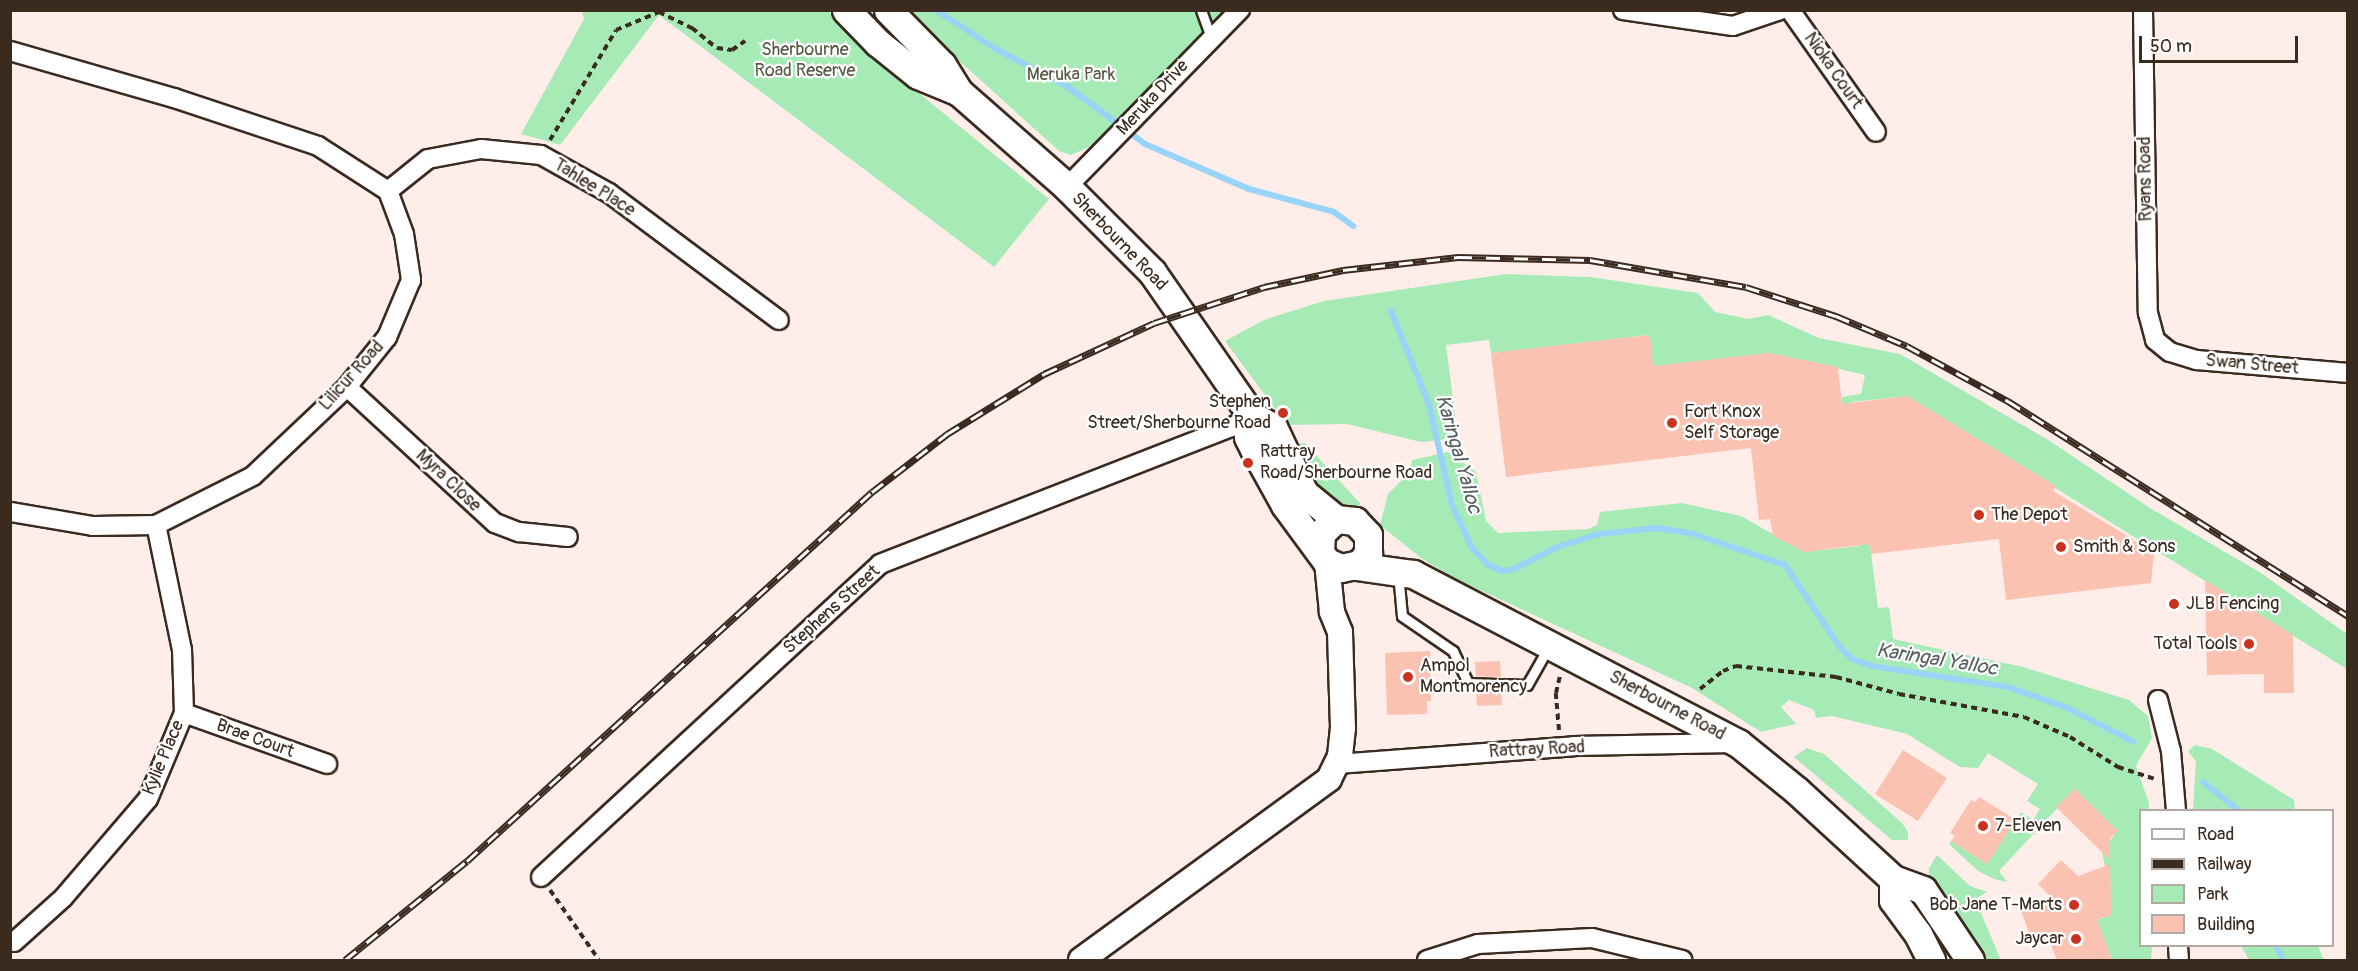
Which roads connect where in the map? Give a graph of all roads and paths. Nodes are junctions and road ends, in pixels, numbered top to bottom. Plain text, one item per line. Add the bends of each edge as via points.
1 (846, 10) edge
2 (888, 10) edge
3 (1201, 10) edge
4 (1240, 10) edge
5 (1623, 10) edge
6 (1780, 10) edge
7 (1790, 10) edge
8 (2143, 10) edge
9 (1211, 37) junction
10 (745, 41) dead end
11 (10, 51) edge
12 (959, 92) junction
13 (1876, 132) dead end
14 (541, 155) junction
15 (1067, 187) junction
16 (388, 191) junction
17 (779, 320) dead end
18 (2160, 344) joint
19 (2348, 373) edge
20 (347, 387) junction
21 (1252, 416) junction
22 (10, 512) edge
23 (1336, 519) junction
24 (156, 525) junction
25 (1368, 535) junction
26 (568, 537) dead end
27 (1338, 562) junction
28 (1406, 573) junction
29 (1557, 650) junction
30 (1700, 688) dead end
31 (2158, 700) dead end
32 (184, 713) junction
33 (1738, 743) junction
34 (1560, 747) junction
35 (327, 764) dead end
36 (1337, 764) junction
37 (2174, 784) junction
38 (2176, 809) edge
39 (541, 878) joint
40 (1893, 879) junction
41 (14, 942) dead end
42 (599, 960) edge
43 (1081, 960) edge
44 (1427, 960) edge
45 (1682, 960) edge
46 (1931, 960) edge
47 (1970, 960) edge

1 - 12 main road, Sherbourne Road via 878,43 918,75
2 - 12 main road, Sherbourne Road via 942,65
3 - 9 lane
4 - 9 street, Meruka Drive
5 - 6 street via 1733,26
7 - 13 street, Nioka Court
8 - 18 street, Ryans Road via 2148,313 2152,334
9 - 15 street, Meruka Drive
10 - 14 path via 732,50 717,48 692,28 659,12 616,30
11 - 16 street via 174,98 318,146
12 - 15 main road, Sherbourne Road
14 - 16 street, Tahlee Place via 481,149 428,159
14 - 17 street, Tahlee Place via 609,193
15 - 21 main road, Sherbourne Road via 1152,272
16 - 20 street, Lilicur Road via 404,234 411,280 387,337
18 - 19 street, Swan Street via 2179,356 2196,360
20 - 24 street, Lilicur Road via 253,476
20 - 26 street, Myra Close via 495,524 519,532
21 - 23 main road, Sherbourne Road via 1273,427 1304,493
21 - 27 main road via 1248,426 1254,449 1285,505
21 - 39 street, Stephens Street via 880,564
22 - 24 street, Lilicur Road via 93,526
23 - 25 main road via 1355,521
23 - 27 main road via 1321,533
24 - 32 street, Kylie Place via 182,650
25 - 27 main road via 1368,553
25 - 28 main road, Sherbourne Road
27 - 28 main road, Sherbourne Road
27 - 36 street via 1346,612 1340,632 1343,728
28 - 29 main road, Sherbourne Road
28 - 29 lane via 1402,616 1453,651 1467,683 1527,685
29 - 33 main road, Sherbourne Road
29 - 34 path
30 - 37 path via 1736,666 1836,677 1899,694 2024,717 2062,733 2118,767
31 - 37 street via 2171,751
32 - 35 street, Brae Court
32 - 41 street, Kylie Place via 148,799 63,898
33 - 34 street, Rattray Road
33 - 40 main road, Sherbourne Road
34 - 36 street, Rattray Road
36 - 43 street via 1329,779 1311,795
37 - 38 street
39 - 42 path
40 - 46 main road via 1893,900
40 - 47 main road, Sherbourne Road via 1923,890
44 - 45 street via 1478,944 1592,938

